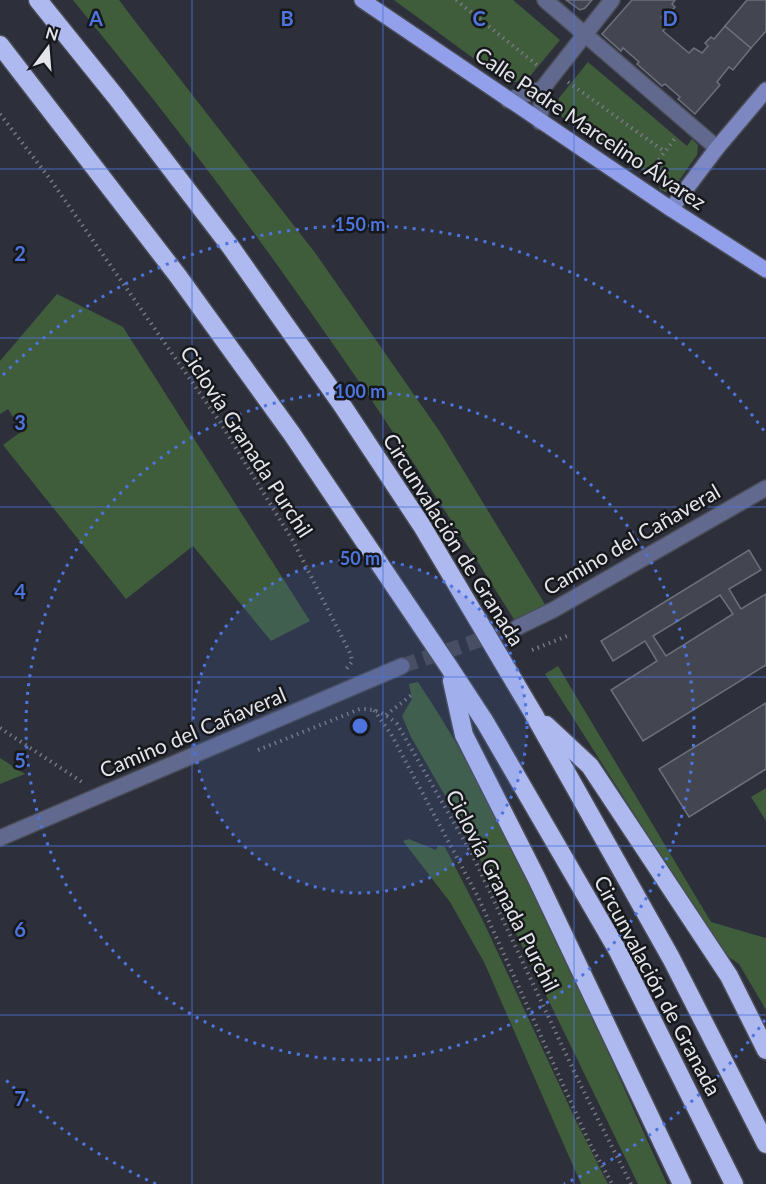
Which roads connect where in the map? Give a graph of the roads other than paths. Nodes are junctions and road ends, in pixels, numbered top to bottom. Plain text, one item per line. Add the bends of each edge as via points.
1 (38, 0) edge
2 (362, 0) edge
3 (545, 0) edge
4 (612, 0) edge
5 (584, 34) junction
6 (0, 45) edge
7 (542, 89) junction
8 (766, 90) edge
9 (508, 100) junction
10 (540, 122) junction
11 (717, 148) junction
12 (671, 209) junction
13 (766, 270) edge
14 (766, 488) edge
15 (519, 627) tunnel mouth
16 (402, 666) tunnel mouth
17 (450, 667) junction
18 (533, 713) junction
19 (0, 838) edge
20 (766, 1050) edge
21 (766, 1144) edge
22 (682, 1184) edge
23 (734, 1184) edge

1 - 18 highway, Circunvalación de Granada via 230,246 342,405 422,526
2 - 9 main road, Calle Padre Marcelino Álvarez
3 - 5 street
4 - 5 street
5 - 7 street
5 - 11 street
6 - 17 highway, Circunvalación de Granada via 178,276 292,434
7 - 9 street
7 - 10 street
8 - 11 main road
9 - 10 main road, Calle Padre Marcelino Álvarez
10 - 12 main road, Calle Padre Marcelino Álvarez
11 - 12 main road
12 - 13 main road, Calle Padre Marcelino Álvarez
14 - 15 street, Camino del Cañaveral
16 - 19 street, Camino del Cañaveral
17 - 22 highway via 464,735
17 - 23 highway, Circunvalación de Granada via 618,951
18 - 20 highway via 590,766 729,976
18 - 21 highway, Circunvalación de Granada via 671,958

